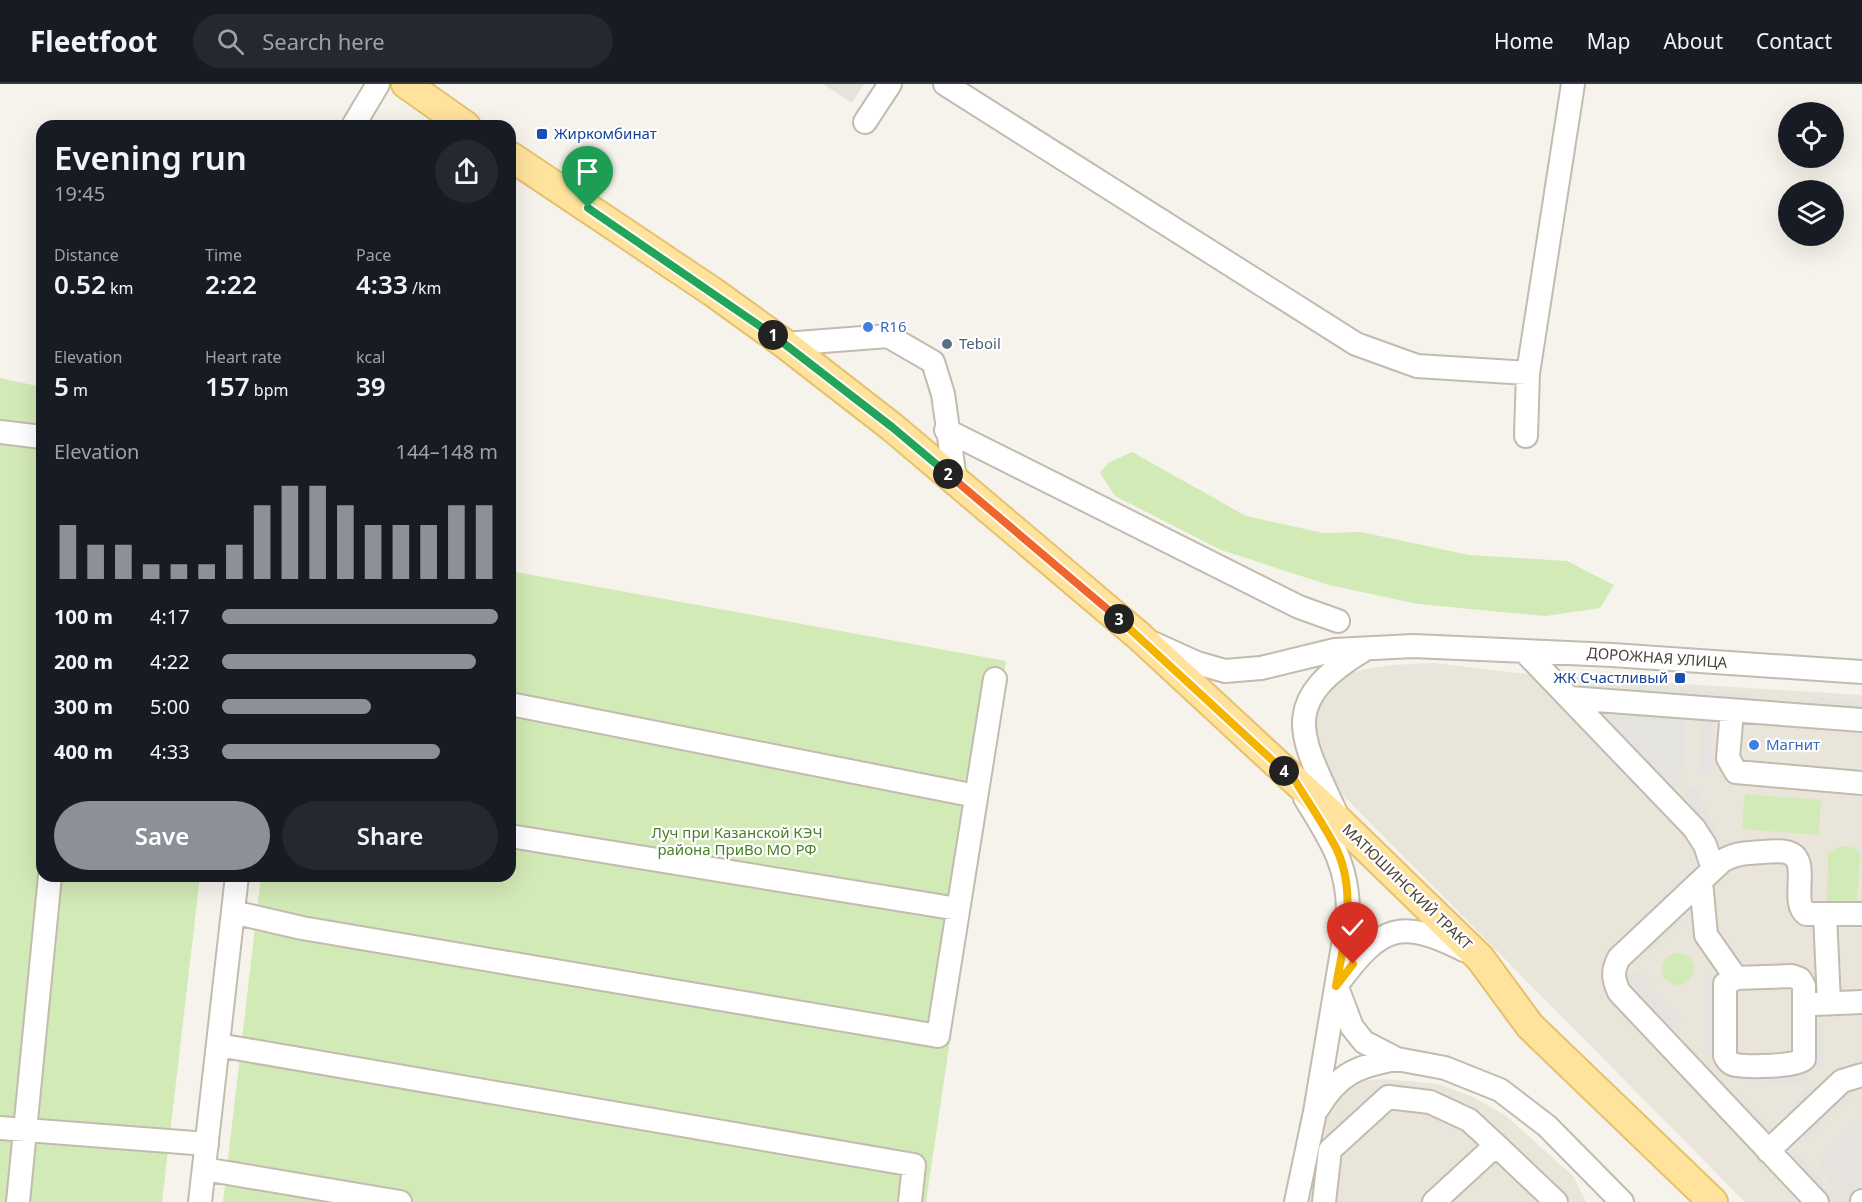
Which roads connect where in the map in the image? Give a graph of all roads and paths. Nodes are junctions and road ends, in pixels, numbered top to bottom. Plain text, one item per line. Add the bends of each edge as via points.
1 (378, 84) edge
2 (406, 84) edge
3 (890, 84) edge
4 (945, 84) edge
5 (1573, 84) edge
6 (357, 120) edge
7 (457, 120) edge
8 (865, 122) dead end
9 (516, 160) edge
10 (785, 344) junction
11 (1528, 373) junction
12 (946, 430) junction
13 (0, 432) edge
14 (36, 436) edge
15 (1526, 436) dead end
16 (955, 479) junction
17 (1338, 621) dead end
18 (1139, 636) junction
19 (1366, 649) junction
20 (1525, 652) junction
21 (1862, 672) edge
22 (995, 679) dead end
23 (1570, 698) junction
24 (516, 705) edge
25 (1732, 711) junction
26 (1862, 720) edge
27 (1294, 779) junction
28 (1862, 783) edge
29 (976, 796) junction
30 (1340, 822) junction
31 (516, 837) edge
32 (1707, 875) junction
33 (49, 882) edge
34 (236, 882) edge
35 (958, 909) junction
36 (233, 912) junction
37 (1825, 914) junction
38 (1862, 914) edge
39 (1480, 958) junction
40 (1736, 978) junction
41 (1336, 986) junction
42 (1862, 1002) edge
43 (1828, 1003) junction
44 (1804, 1004) junction
45 (218, 1045) junction
46 (1397, 1059) junction
47 (1736, 1065) junction
48 (1862, 1075) edge
49 (1711, 1090) junction
50 (1315, 1112) junction
51 (0, 1128) edge
52 (26, 1129) junction
53 (207, 1144) junction
54 (1496, 1144) junction
55 (1768, 1151) junction
56 (204, 1169) junction
57 (18, 1202) edge
58 (200, 1202) edge
59 (400, 1202) edge
60 (910, 1202) edge
61 (1296, 1202) edge
62 (1324, 1202) edge
63 (1434, 1202) edge
64 (1556, 1202) edge
65 (1622, 1202) edge
66 (1713, 1202) edge
67 (1817, 1202) edge

1 - 6 street
2 - 7 main road
3 - 8 street
4 - 11 street via 1356,344 1417,366
5 - 11 street
9 - 10 main road, МАТЮШИНСКИЙ ТРАКТ
10 - 12 street via 888,336 933,362 943,394
10 - 16 main road, МАТЮШИНСКИЙ ТРАКТ
11 - 15 street
12 - 16 street
12 - 17 street via 1299,607
13 - 14 street
16 - 18 main road, МАТЮШИНСКИЙ ТРАКТ
18 - 19 street, ДОРОЖНАЯ УЛИЦА via 1197,663 1225,671
18 - 27 main road, МАТЮШИНСКИЙ ТРАКТ
19 - 20 street, ДОРОЖНАЯ УЛИЦА via 1413,646
19 - 30 street via 1323,680 1310,699 1304,718 1304,739
20 - 21 street, ДОРОЖНАЯ УЛИЦА via 1612,654
20 - 23 street
22 - 29 street
23 - 25 street
23 - 32 street via 1694,828 1705,845
24 - 29 street
25 - 26 street
25 - 28 street via 1728,758 1736,772
27 - 30 main road, МАТЮШИНСКИЙ ТРАКТ
27 - 41 street via 1336,848 1346,882 1348,916
29 - 35 street
30 - 39 main road, МАТЮШИНСКИЙ ТРАКТ
31 - 35 street
32 - 37 street via 1726,858 1741,853 1789,852 1799,863 1802,910 1809,915
32 - 40 street via 1706,935
32 - 49 street via 1619,958 1613,975 1619,992
33 - 52 street
34 - 36 street
35 - 36 street via 938,1036 302,928
36 - 45 street
37 - 38 street
37 - 43 street
39 - 41 street via 1435,936 1397,933 1380,938 1365,949
39 - 66 main road, МАТЮШИНСКИЙ ТРАКТ via 1530,1026
40 - 44 street via 1797,977 1804,986
40 - 47 street via 1724,987 1725,1056
41 - 46 street via 1352,1027 1364,1042
41 - 50 street
42 - 43 street
43 - 44 street
44 - 47 street via 1805,1054 1801,1062
45 - 53 street
45 - 60 street via 914,1165
46 - 50 street via 1346,1074 1328,1091
46 - 65 street via 1445,1068 1500,1090 1547,1126
47 - 49 street
48 - 55 street via 1842,1081
49 - 55 street
50 - 61 street
51 - 52 street
52 - 53 street
52 - 57 street
53 - 56 street
54 - 62 street via 1469,1120 1430,1102 1388,1097 1330,1150
54 - 63 street
54 - 64 street
55 - 67 street
56 - 58 street
56 - 59 street

